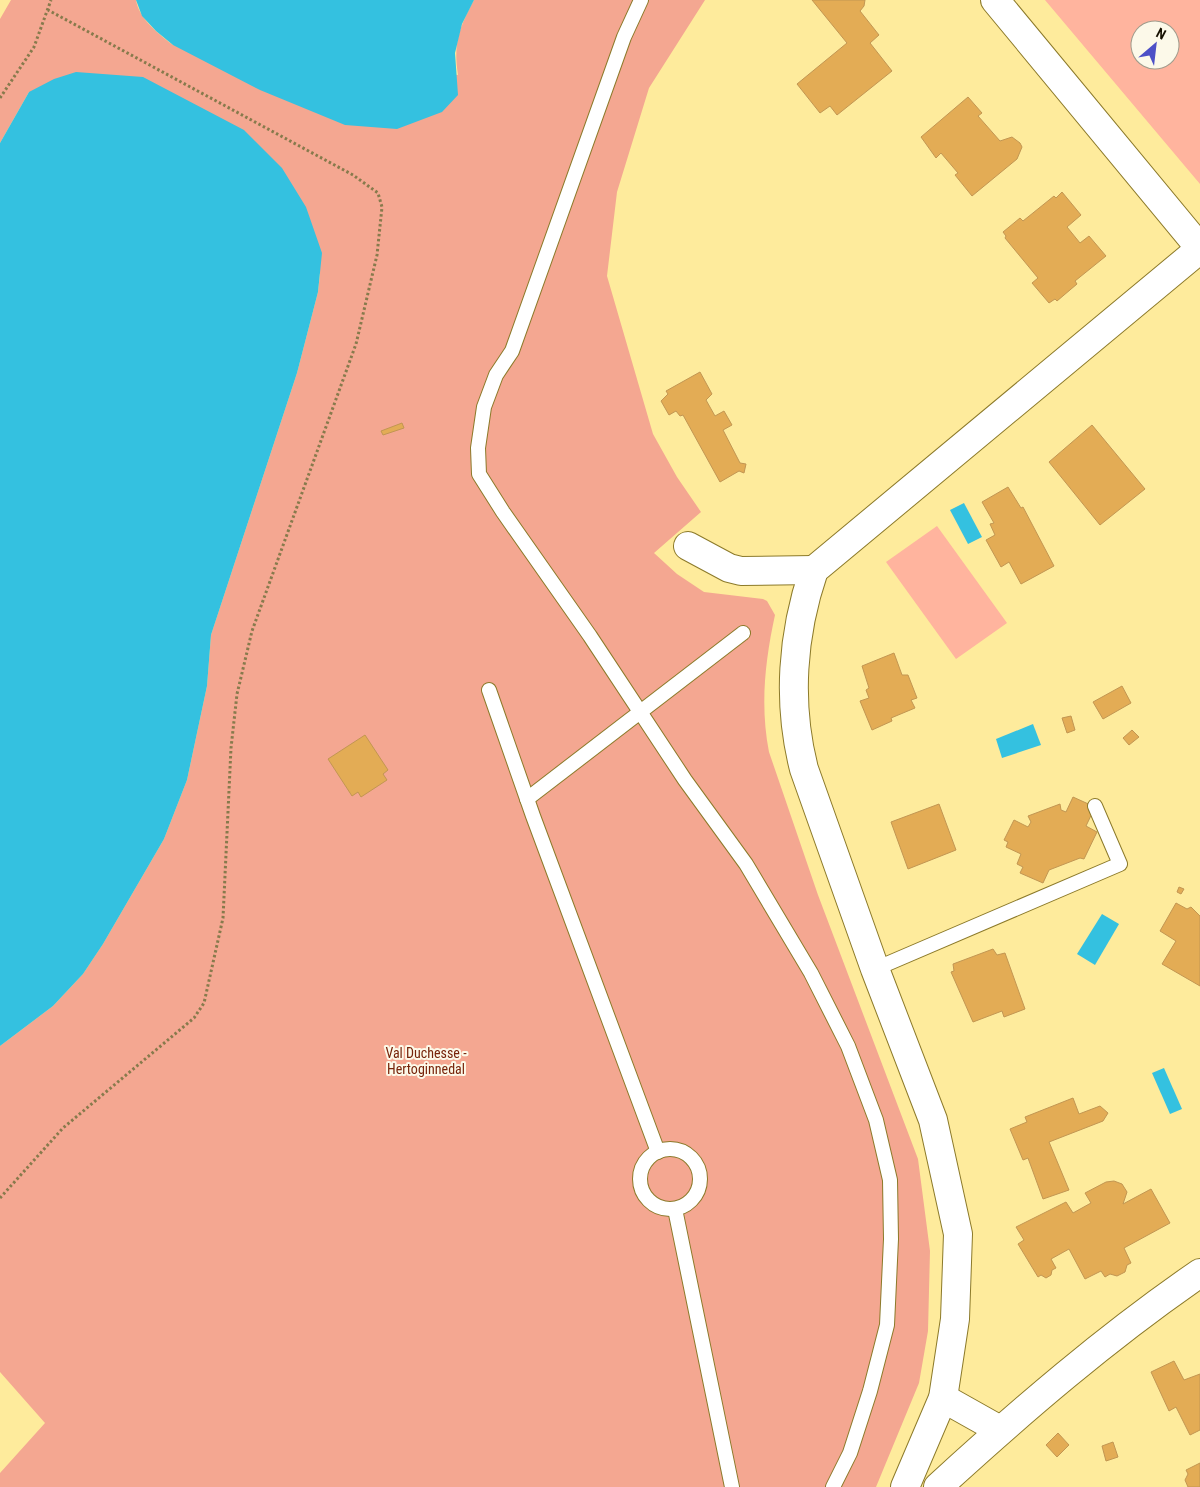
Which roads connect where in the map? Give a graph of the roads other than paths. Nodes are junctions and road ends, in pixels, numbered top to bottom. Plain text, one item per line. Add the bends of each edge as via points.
1 (640, 0) edge
2 (995, 0) edge
3 (1200, 249) edge
4 (688, 546) dead end
5 (814, 570) junction
6 (743, 633) dead end
7 (489, 690) dead end
8 (640, 712) junction
9 (527, 798) junction
10 (1095, 806) dead end
11 (875, 969) junction
12 (658, 1152) junction
13 (675, 1209) junction
14 (1199, 1277) edge
15 (943, 1398) junction
16 (1000, 1430) junction
17 (732, 1487) edge
18 (833, 1487) edge
19 (905, 1487) edge
20 (938, 1487) edge

1 - 8 lane via 512,350 496,375 484,406 478,448 479,474
2 - 3 street
3 - 5 street
4 - 5 street via 741,571
5 - 11 street via 804,600 796,645 793,704 796,739
6 - 8 lane
7 - 9 lane
8 - 9 lane
8 - 18 lane via 746,864 811,973 848,1046 876,1120 890,1180 887,1325 850,1453
9 - 12 lane
10 - 11 lane via 1120,864
11 - 15 street via 933,1120 958,1234 955,1319
12 - 13 lane via 647,1159 642,1168 641,1186 651,1203
12 - 13 lane via 674,1149 684,1152 698,1166 700,1176 696,1196
13 - 17 lane
14 - 16 street via 1110,1339
15 - 16 street
15 - 19 street
16 - 20 street

